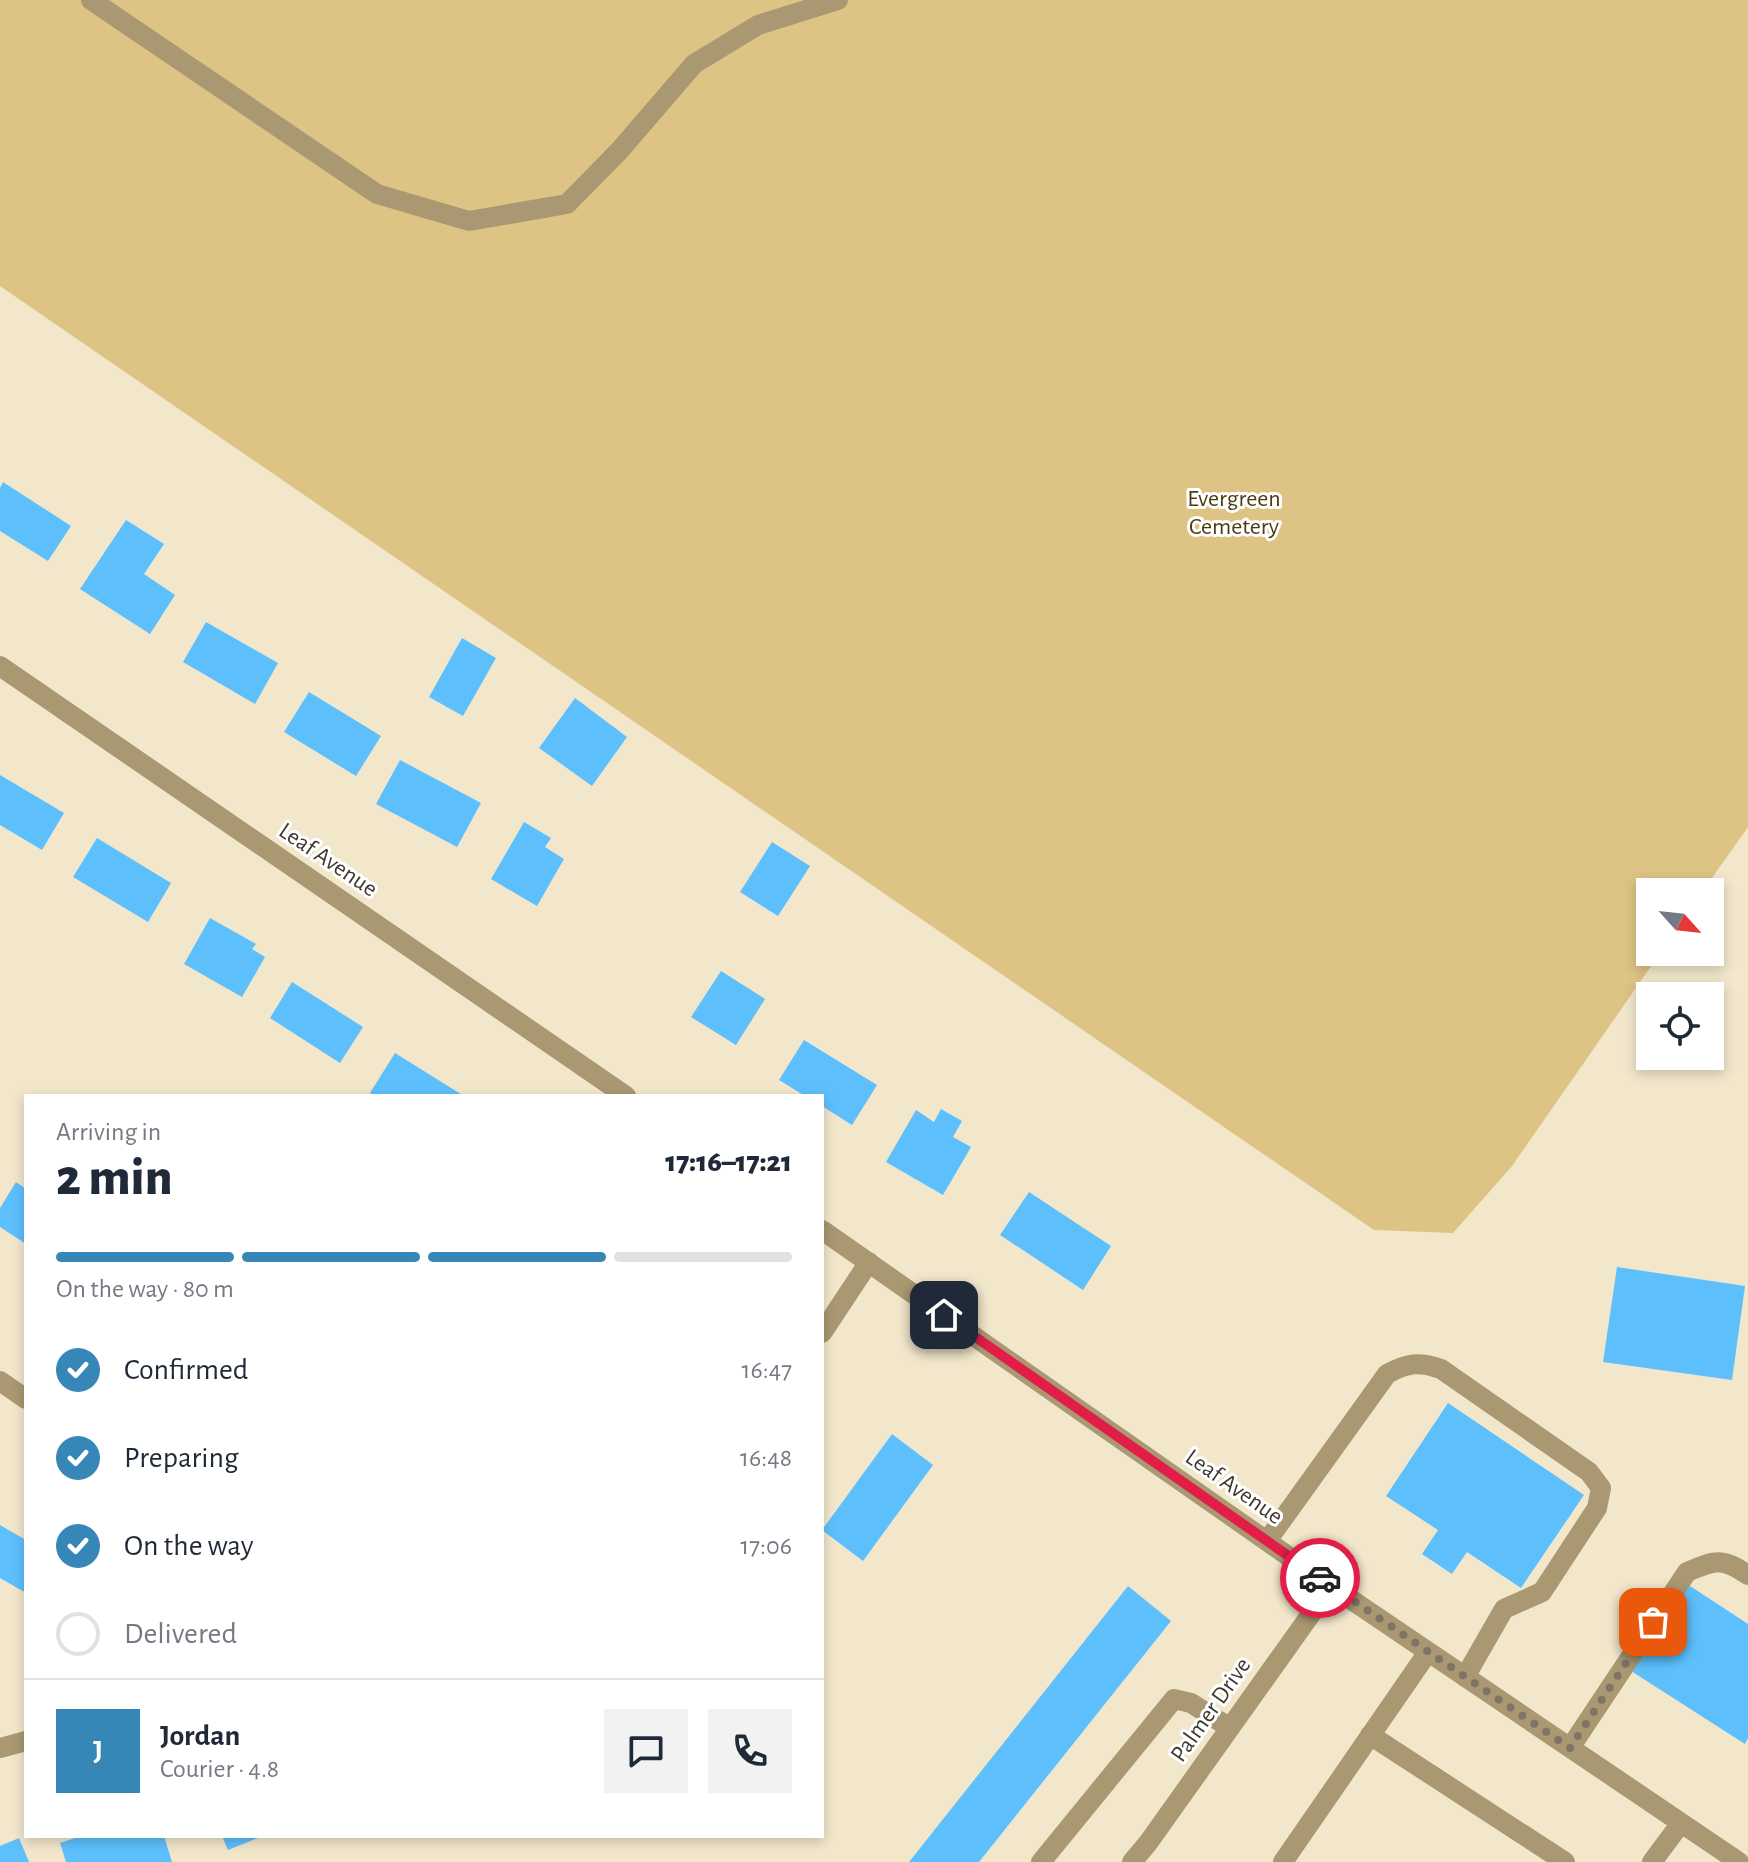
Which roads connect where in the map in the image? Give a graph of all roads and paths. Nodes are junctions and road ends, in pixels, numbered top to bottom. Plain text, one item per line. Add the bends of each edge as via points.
1 (91, 0) edge
2 (838, 0) edge
3 (0, 666) edge
4 (623, 1094) edge
5 (824, 1231) edge
6 (869, 1262) junction
7 (824, 1330) edge
8 (0, 1381) edge
9 (24, 1398) edge
10 (1267, 1541) junction
11 (1748, 1575) edge
12 (1331, 1586) junction
13 (1428, 1652) junction
14 (1465, 1677) junction
15 (1230, 1728) junction
16 (1370, 1735) junction
17 (24, 1742) edge
18 (0, 1748) edge
19 (1570, 1748) junction
20 (1681, 1823) junction
21 (1041, 1862) edge
22 (1132, 1862) edge
23 (1283, 1862) edge
24 (1565, 1862) edge
25 (1652, 1862) edge
26 (1739, 1862) edge

1 - 2 street via 377,194 469,221 567,204 694,64 758,25
3 - 4 street, Leaf Avenue
5 - 6 street, Leaf Avenue
6 - 7 street
6 - 10 street, Leaf Avenue
8 - 9 street
10 - 12 street, Leaf Avenue
10 - 14 street via 1387,1374 1406,1364 1441,1369 1589,1472 1601,1488 1597,1508 1542,1592 1504,1609
11 - 19 street via 1717,1561 1687,1572
12 - 13 street, Leaf Avenue
12 - 15 street, Palmer Drive
13 - 14 street, Leaf Avenue
13 - 16 street
14 - 19 street, Leaf Avenue
15 - 21 street via 1191,1703 1174,1699
15 - 22 street, Palmer Drive
16 - 23 street
16 - 24 street
17 - 18 street
19 - 20 street, Leaf Avenue
20 - 25 street
20 - 26 street, Leaf Avenue

